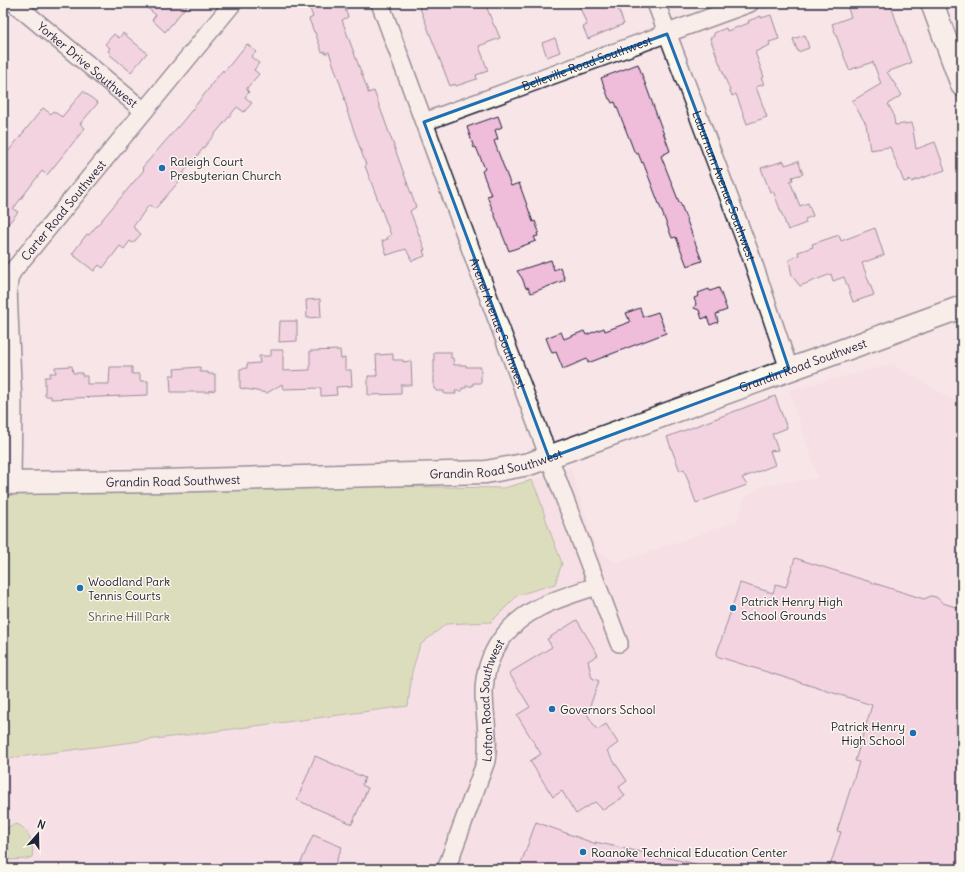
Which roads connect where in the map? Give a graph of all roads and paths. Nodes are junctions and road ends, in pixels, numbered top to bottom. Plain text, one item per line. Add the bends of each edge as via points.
1 (14, 3) edge
2 (233, 3) edge
3 (380, 3) edge
4 (656, 3) edge
5 (750, 3) edge
6 (932, 3) edge
7 (667, 34) junction
8 (962, 85) edge
9 (144, 111) junction
10 (424, 122) junction
11 (962, 307) edge
12 (789, 369) junction
13 (548, 458) junction
14 (8, 482) edge
15 (597, 586) junction
16 (619, 643) dead end
17 (446, 869) edge

1 - 9 street, Yorker Drive Southwest
2 - 9 street, Carter Road Southwest
3 - 10 street, Avenel Avenue Southwest
4 - 7 street, Laburnum Avenue Southwest
5 - 7 street, Belleville Road Southwest
6 - 8 street
7 - 10 street, Belleville Road Southwest
7 - 12 street, Laburnum Avenue Southwest via 751,256
9 - 14 street, Carter Road Southwest via 12,272 9,280 13,405
10 - 13 street, Avenel Avenue Southwest
11 - 12 street, Grandin Road Southwest
12 - 13 street, Grandin Road Southwest
13 - 14 street, Grandin Road Southwest via 486,472
13 - 15 street, Avenel Avenue Southwest
15 - 16 street, Avenel Avenue Southwest
15 - 17 street, Lofton Road Southwest via 541,606 525,615 510,627 498,643 490,658 485,678 488,747 486,761

